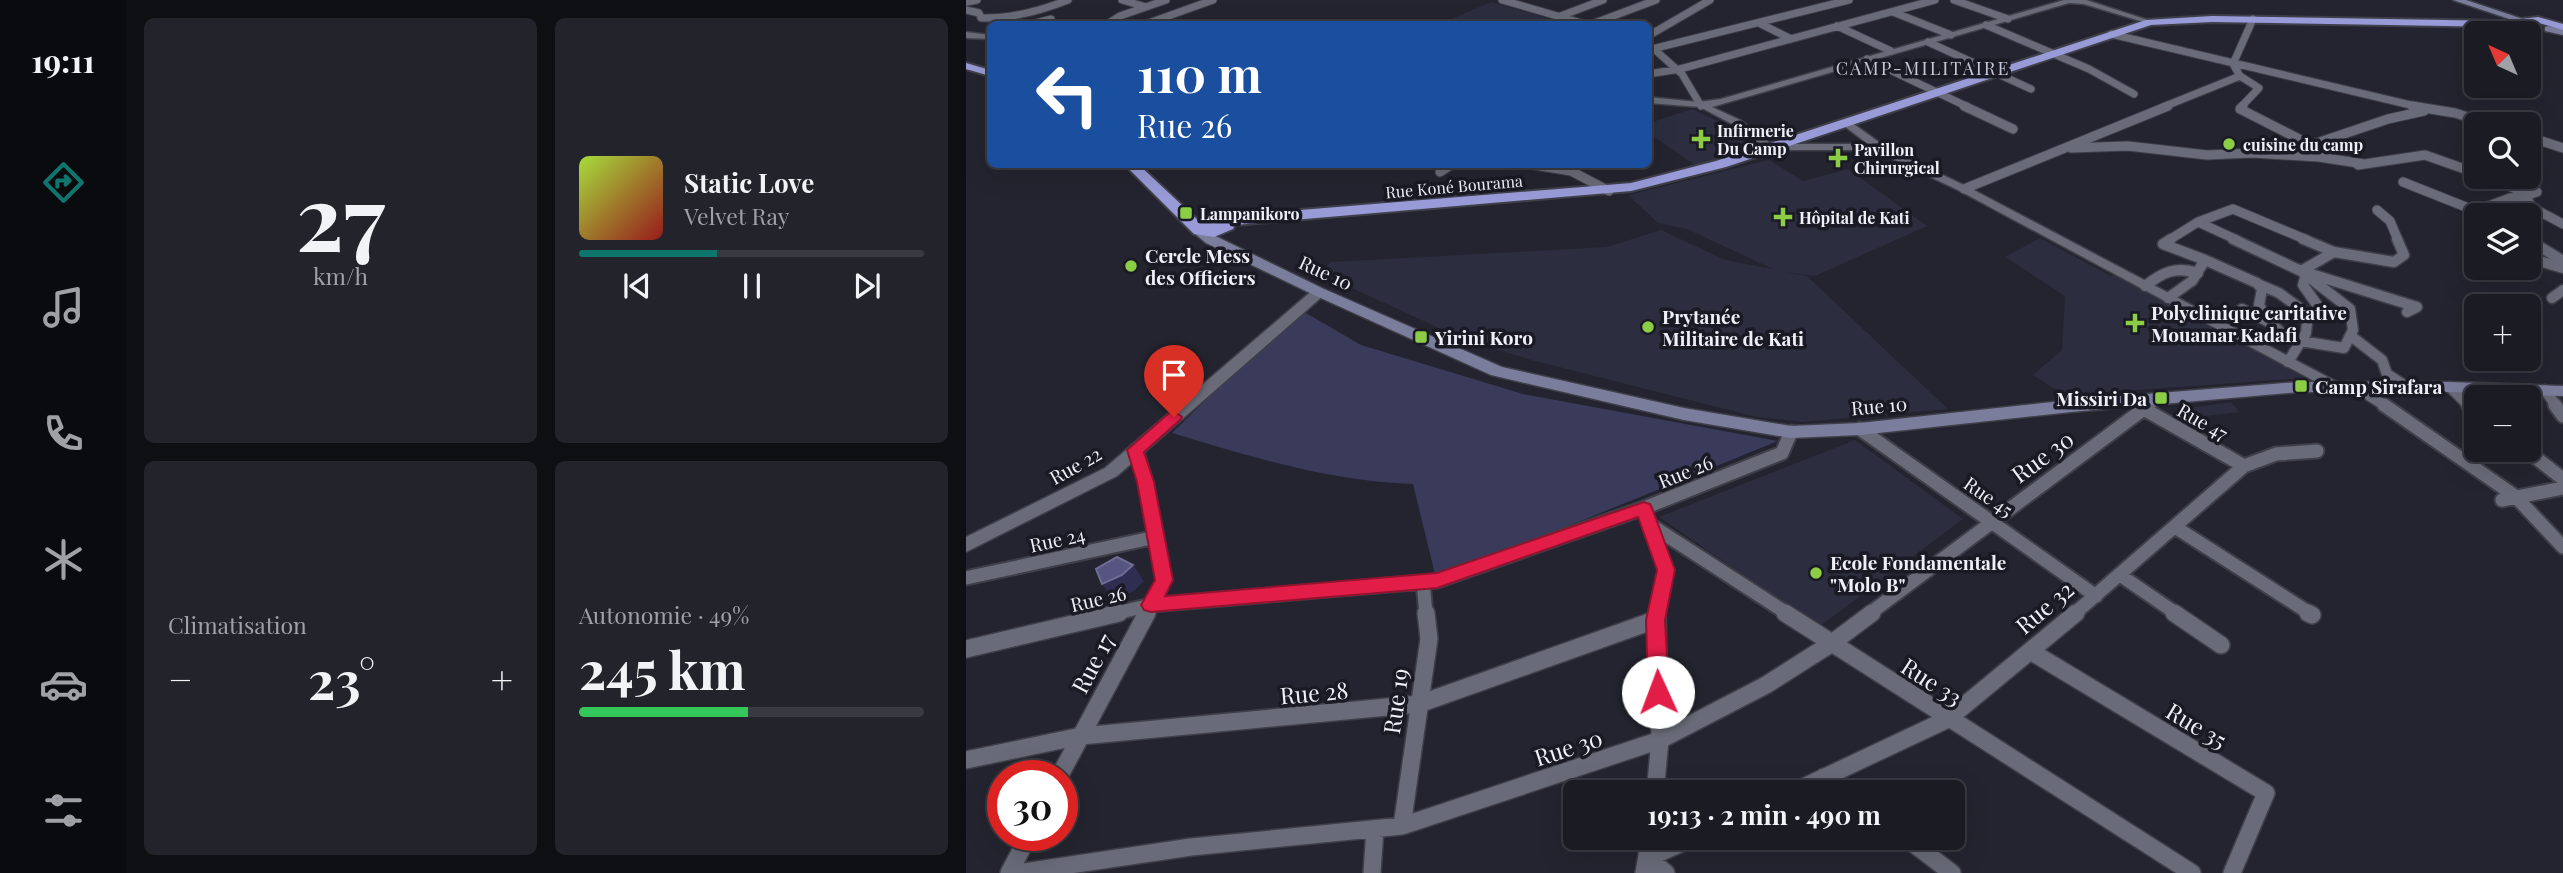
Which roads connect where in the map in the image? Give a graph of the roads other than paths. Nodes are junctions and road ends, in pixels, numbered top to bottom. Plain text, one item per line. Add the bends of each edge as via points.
1 (977, 0) edge
2 (1068, 0) edge
3 (1122, 0) edge
4 (1166, 0) edge
5 (1213, 0) edge
6 (1505, 0) edge
7 (1603, 0) edge
8 (1656, 0) edge
9 (1710, 0) edge
10 (1954, 0) edge
11 (1978, 0) edge
12 (2457, 0) edge
13 (1930, 1) edge
14 (2064, 1) edge
15 (966, 2) edge
16 (1849, 4) edge
17 (1146, 7) junction
18 (966, 10) edge
19 (1892, 11) junction
20 (1985, 11) junction
21 (1861, 12) dead end
22 (1558, 17) junction
23 (1873, 17) junction
24 (1051, 19) dead end
25 (2008, 19) junction
26 (2253, 19) junction
27 (1043, 21) edge
28 (1112, 21) edge
29 (1154, 21) edge
30 (1573, 21) edge
31 (1600, 21) edge
32 (2533, 21) edge
33 (1759, 23) junction
34 (2464, 23) edge
35 (2541, 23) edge
36 (2144, 24) junction
37 (1837, 26) junction
38 (1986, 26) junction
39 (2563, 27) edge
40 (1652, 34) edge
41 (2111, 34) junction
42 (966, 35) edge
43 (1951, 35) junction
44 (987, 37) edge
45 (1791, 39) junction
46 (1928, 42) junction
47 (2150, 43) junction
48 (1652, 50) edge
49 (1652, 51) edge
50 (1891, 51) dead end
51 (2051, 53) junction
52 (1867, 59) junction
53 (2233, 64) junction
54 (966, 66) edge
55 (1680, 69) junction
56 (987, 72) edge
57 (1994, 72) junction
58 (1652, 73) edge
59 (2267, 73) junction
60 (2240, 76) junction
61 (2031, 89) dead end
62 (1935, 92) junction
63 (2134, 94) dead end
64 (1652, 100) edge
65 (1733, 100) junction
66 (1701, 106) junction
67 (2430, 110) junction
68 (1722, 113) junction
69 (2464, 116) edge
70 (1844, 122) junction
71 (2013, 129) dead end
72 (2541, 141) edge
73 (1870, 145) junction
74 (2311, 145) junction
75 (1769, 147) junction
76 (2063, 148) junction
77 (2563, 148) edge
78 (2319, 157) junction
79 (2364, 164) junction
80 (2352, 166) dead end
81 (1134, 168) edge
82 (1446, 168) edge
83 (1566, 168) edge
84 (2464, 169) edge
85 (1440, 172) dead end
86 (2403, 182) dead end
87 (1964, 188) junction
88 (2515, 189) edge
89 (1609, 191) junction
90 (2537, 192) dead end
91 (2525, 196) junction
92 (2497, 203) edge
93 (2464, 207) edge
94 (1177, 210) junction
95 (2377, 210) dead end
96 (2198, 222) junction
97 (2563, 224) edge
98 (1223, 225) junction
99 (1200, 231) junction
100 (2541, 247) edge
101 (1230, 250) junction
102 (2334, 252) junction
103 (2205, 260) junction
104 (2563, 261) edge
105 (2541, 262) edge
106 (2563, 268) edge
107 (2198, 273) junction
108 (2303, 273) junction
109 (2258, 284) junction
110 (2145, 286) junction
111 (2563, 290) edge
112 (1318, 292) junction
113 (2168, 298) junction
114 (2552, 298) dead end
115 (2242, 309) dead end
116 (2407, 312) dead end
117 (2308, 314) junction
118 (2271, 323) junction
119 (2351, 336) junction
120 (2301, 340) junction
121 (2288, 362) junction
122 (2336, 387) junction
123 (2356, 387) junction
124 (2407, 387) junction
125 (2450, 387) junction
126 (2545, 390) junction
127 (2563, 391) edge
128 (2160, 397) junction
129 (2464, 401) edge
130 (2144, 409) junction
131 (2563, 416) edge
132 (1860, 429) junction
133 (1790, 432) junction
134 (1136, 450) junction
135 (2317, 450) dead end
136 (2541, 462) edge
137 (2244, 466) junction
138 (2563, 479) edge
139 (2563, 488) edge
140 (2509, 498) junction
141 (1647, 516) junction
142 (1991, 521) junction
143 (2175, 527) junction
144 (1156, 537) junction
145 (966, 545) edge
146 (2563, 547) edge
147 (2120, 575) junction
148 (966, 578) edge
149 (1423, 582) junction
150 (2096, 596) junction
151 (1151, 605) junction
152 (2312, 615) dead end
153 (1655, 620) junction
154 (1832, 643) junction
155 (2221, 645) dead end
156 (966, 649) edge
157 (2030, 651) junction
158 (1419, 705) junction
159 (1948, 719) junction
160 (1081, 736) junction
161 (1660, 740) junction
162 (966, 760) edge
163 (1068, 760) edge
164 (1824, 777) junction
165 (1656, 780) edge
166 (1818, 780) edge
167 (1828, 780) edge
168 (1402, 826) junction
169 (1375, 829) junction
170 (1673, 850) edge
171 (1922, 850) edge
172 (1021, 851) edge
173 (1646, 866) edge
174 (1009, 873) edge
175 (1016, 873) edge
176 (1372, 873) edge
177 (1666, 873) edge
178 (1952, 873) edge
179 (2192, 873) edge
180 (2232, 873) edge

1 - 15 street
2 - 18 street via 997,18 981,18
3 - 17 street
4 - 17 street
5 - 29 street
6 - 22 street
7 - 22 street
8 - 31 street
9 - 40 street
10 - 20 street
11 - 20 street
12 - 32 main road
13 - 19 street
14 - 25 street
14 - 36 street via 2085,2
16 - 33 street via 1839,2
17 - 28 street
19 - 23 street
19 - 43 street
20 - 25 street
21 - 23 street
22 - 30 street
23 - 37 street
24 - 27 street
25 - 38 street
26 - 34 highway, Rue Koné Bourama
26 - 36 highway, Rue Koné Bourama
26 - 53 street
33 - 45 street
33 - 48 street
35 - 39 highway
36 - 41 highway, Rue Koné Bourama
36 - 47 street
37 - 45 street
37 - 50 street
38 - 43 street
38 - 51 street
41 - 47 street
41 - 51 highway, Rue Koné Bourama
42 - 44 street
43 - 46 street
45 - 55 street
46 - 52 street
46 - 57 street
47 - 53 street
49 - 55 street
51 - 57 highway, Rue Koné Bourama
51 - 63 street
52 - 62 street
52 - 65 street
53 - 59 street
53 - 60 street
54 - 56 highway
55 - 58 street
55 - 66 street
57 - 61 street
57 - 62 highway, Rue Koné Bourama
59 - 60 street
59 - 67 street
60 - 74 street via 2259,88 2240,109
60 - 76 street
62 - 70 highway, Rue Koné Bourama
62 - 71 street
64 - 66 street
65 - 66 street
65 - 68 street
66 - 68 street
67 - 69 street
67 - 74 street
68 - 75 street
70 - 73 street
70 - 75 highway, Rue Koné Bourama
72 - 77 street
73 - 75 street
73 - 87 street
74 - 78 street
75 - 89 highway, Rue Koné Bourama via 1684,175
76 - 78 street via 2128,146 2207,155
76 - 87 street
78 - 79 street
79 - 80 street
79 - 84 street via 2426,155
81 - 94 highway
82 - 85 street
83 - 89 street via 1589,176
86 - 93 street
87 - 110 street
88 - 91 street
89 - 98 highway, Rue Koné Bourama
90 - 91 street
91 - 92 street
91 - 97 street via 2533,208
94 - 98 highway, Rue Koné Bourama
94 - 99 highway
95 - 102 street via 2390,221 2404,255 2394,262
96 - 102 street via 2233,209
96 - 103 street via 2163,244
96 - 108 street
98 - 99 highway via 1209,234
98 - 101 main road via 1223,243
99 - 101 main road, Rue 10
100 - 104 street
101 - 112 main road, Rue 10
102 - 108 street
103 - 107 street
103 - 109 street
105 - 106 street
107 - 110 street via 2179,267
107 - 113 street
108 - 116 street via 2417,307
108 - 117 street via 2303,285 2320,309
108 - 119 street via 2350,309
109 - 117 street
109 - 118 street via 2262,289 2259,304
110 - 113 street
111 - 114 street
112 - 133 main road, Rue 10 via 1497,371 1684,414
112 - 134 street, Rue 22
113 - 121 street
115 - 118 street
117 - 120 street
118 - 120 street via 2288,339
119 - 120 street via 2344,348
119 - 124 street via 2382,360 2387,374
120 - 121 street
121 - 122 street
122 - 123 main road, Rue 10
122 - 128 main road, Rue 10
123 - 124 main road, Rue 10
123 - 140 street via 2420,428
124 - 125 main road, Rue 10
125 - 126 main road, Rue 10
125 - 129 street
126 - 127 main road, Rue 10
126 - 131 street
128 - 130 street, Rue 30
128 - 132 main road, Rue 10
130 - 137 street, Rue 47
130 - 142 street, Rue 30
132 - 133 main road, Rue 10
132 - 142 street, Rue 45
133 - 141 street, Rue 26 via 1782,453
134 - 144 street, Rue 17
134 - 145 street, Rue 22 via 1111,472
135 - 137 street, Rue 32 via 2276,454
136 - 138 street
137 - 143 street, Rue 32
139 - 140 street
140 - 146 street
141 - 149 street, Rue 26
141 - 153 street via 1666,570
141 - 154 street, Rue 33
142 - 150 street, Rue 45
142 - 154 street, Rue 30
143 - 147 street, Rue 32
143 - 152 street
144 - 148 street, Rue 24
144 - 151 street, Rue 17 via 1164,580
147 - 150 street, Rue 32
147 - 155 street
149 - 151 street, Rue 26
149 - 158 street, Rue 19 via 1429,639
150 - 157 street, Rue 32
151 - 156 street, Rue 26
151 - 160 street, Rue 17
153 - 158 street, Rue 28
153 - 161 street
154 - 159 street, Rue 33
154 - 161 street, Rue 30 via 1766,685
157 - 159 street, Rue 32
157 - 180 street, Rue 35 via 2266,793
158 - 160 street, Rue 28
158 - 168 street, Rue 19
159 - 164 street, Rue 32
159 - 179 street, Rue 33
160 - 162 street, Rue 28
160 - 163 street, Rue 17
161 - 165 street
161 - 168 street, Rue 30
164 - 166 street, Rue 32
164 - 167 street
168 - 169 street, Rue 30
169 - 175 street, Rue 30 via 1191,847
169 - 176 street
170 - 173 street
171 - 178 street
172 - 174 street
173 - 177 street

